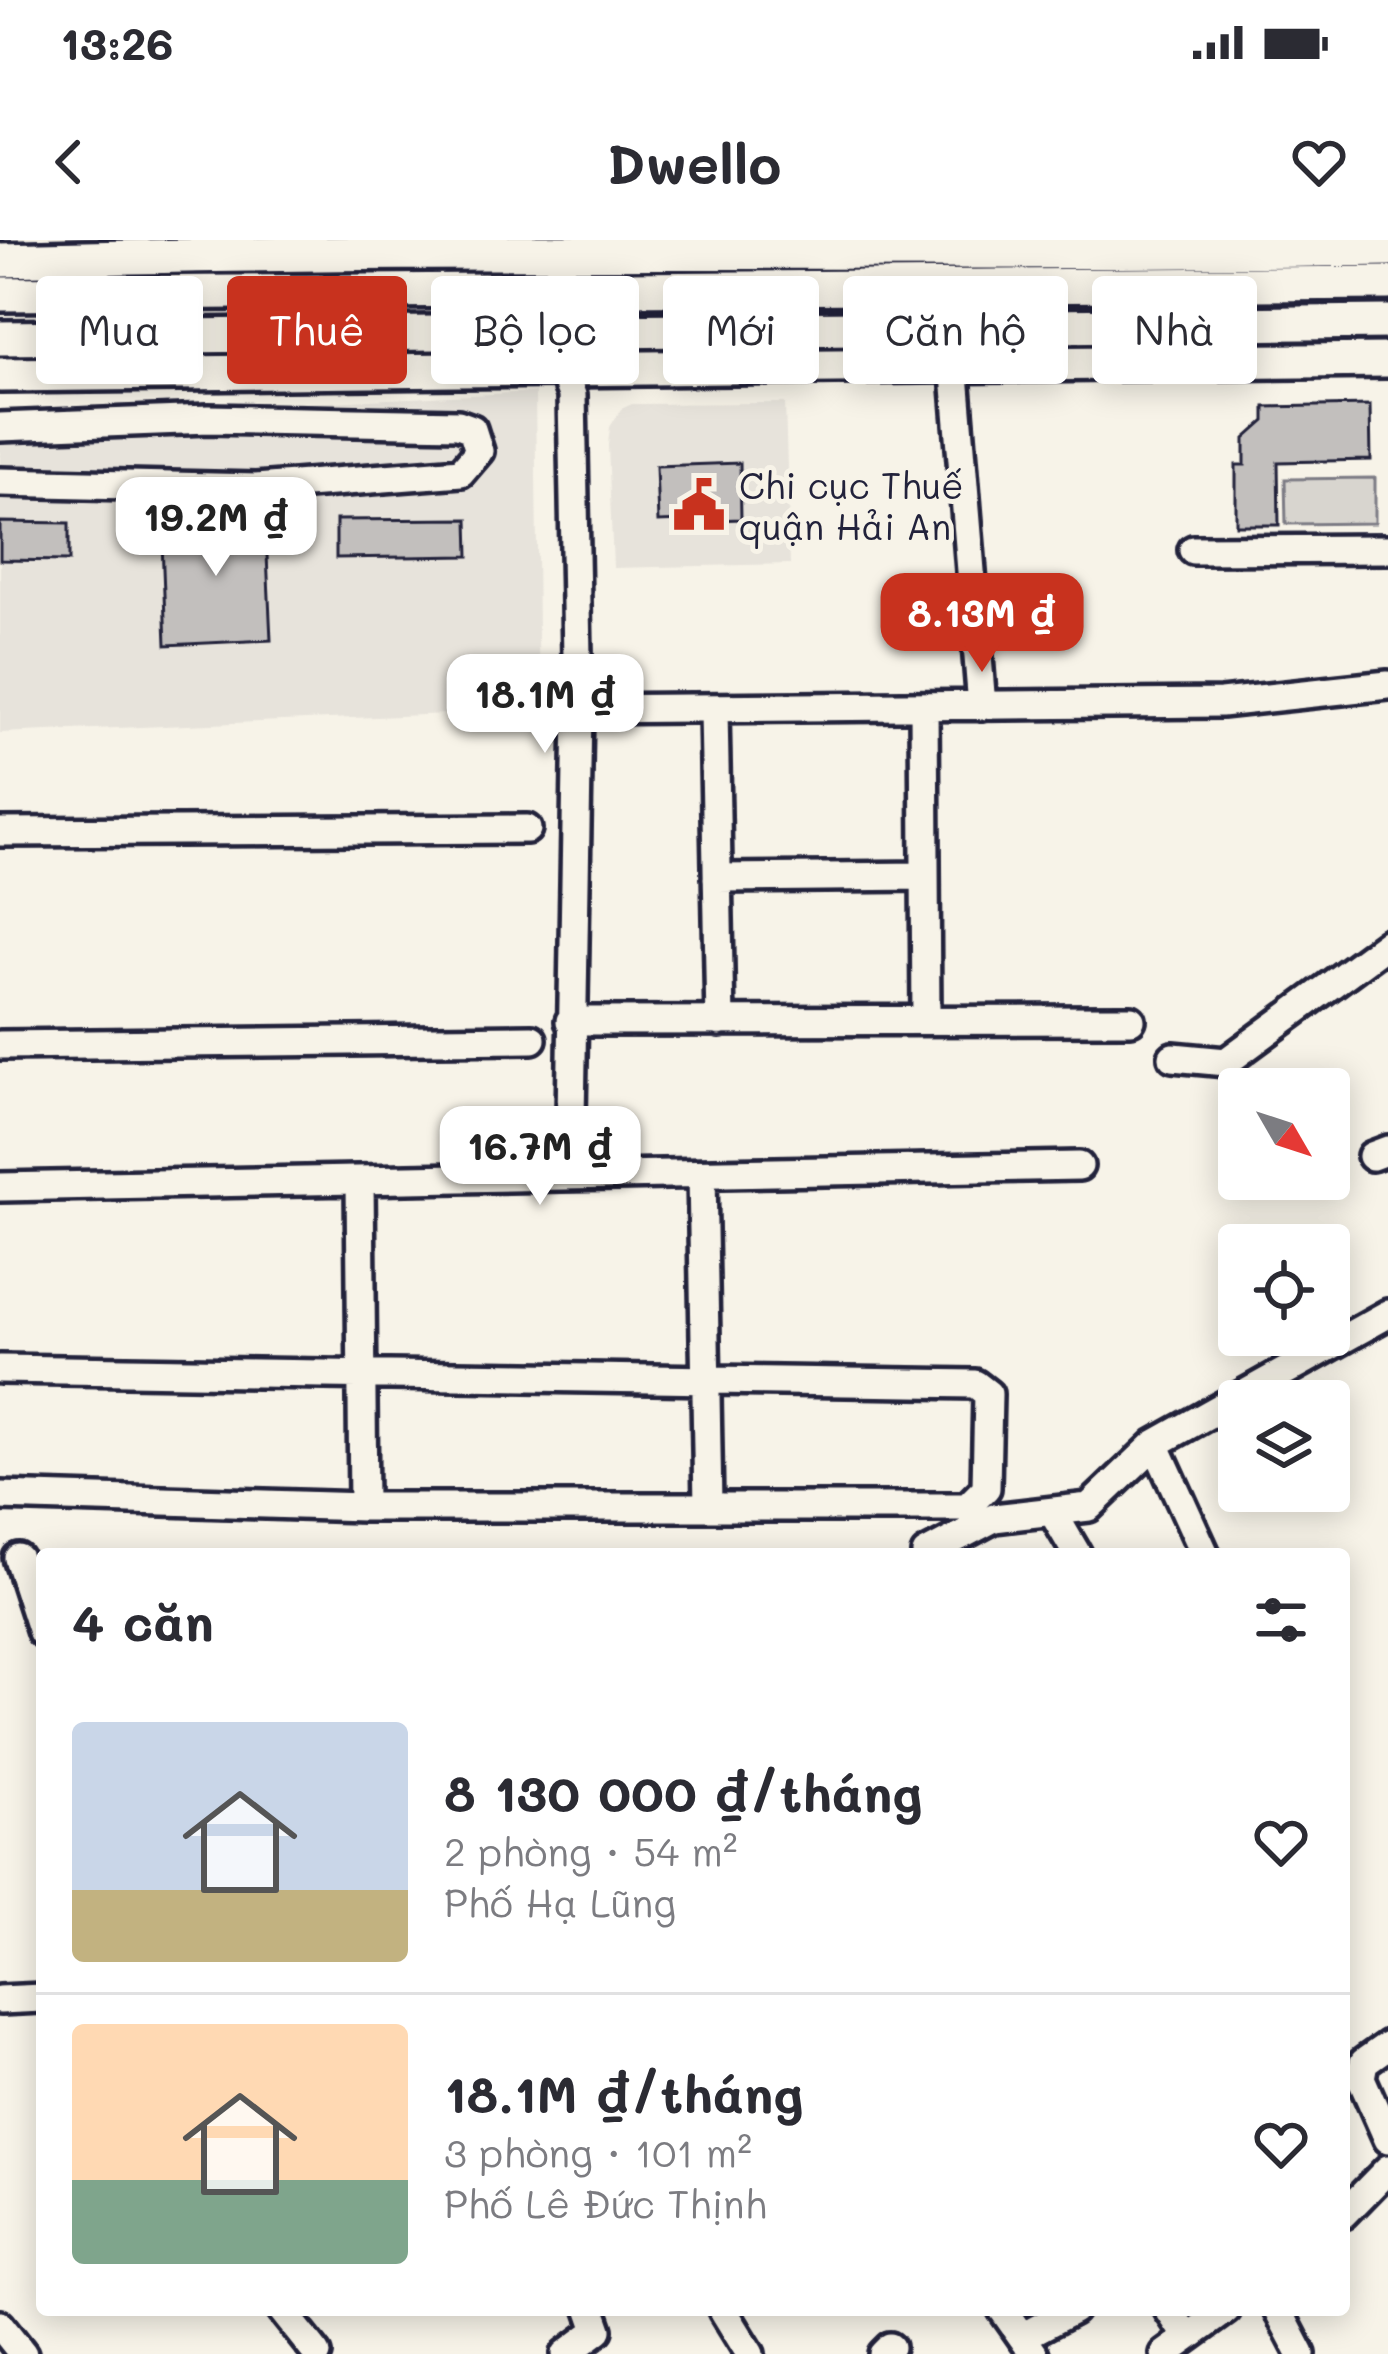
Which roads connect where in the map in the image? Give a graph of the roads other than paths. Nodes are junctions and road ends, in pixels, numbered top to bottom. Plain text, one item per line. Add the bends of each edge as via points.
1 (930, 244) edge
2 (250, 247) edge
3 (1180, 247) edge
4 (1388, 249) edge
5 (0, 260) edge
6 (1388, 283) edge
7 (1257, 287) edge
8 (1092, 289) edge
9 (0, 294) edge
10 (1388, 322) edge
11 (1257, 323) edge
12 (1092, 324) edge
13 (639, 332) edge
14 (431, 335) edge
15 (0, 338) edge
16 (1257, 360) edge
17 (1388, 360) edge
18 (843, 364) edge
19 (639, 368) edge
20 (431, 371) edge
21 (0, 375) edge
22 (206, 375) junction
23 (568, 384) edge
24 (956, 384) edge
25 (209, 418) junction
26 (0, 428) edge
27 (0, 482) edge
28 (1388, 549) edge
29 (1193, 550) dead end
30 (1388, 685) edge
31 (924, 706) junction
32 (982, 706) junction
33 (578, 710) junction
34 (714, 711) junction
35 (527, 830) dead end
36 (0, 832) edge
37 (925, 876) junction
38 (717, 878) junction
39 (1388, 943) edge
40 (1131, 1019) dead end
41 (926, 1020) junction
42 (570, 1021) junction
43 (720, 1022) junction
44 (532, 1040) dead end
45 (0, 1045) edge
46 (1173, 1057) dead end
47 (1079, 1166) dead end
48 (702, 1174) junction
49 (570, 1176) junction
50 (360, 1180) junction
51 (0, 1186) edge
52 (1388, 1314) edge
53 (0, 1369) edge
54 (363, 1372) junction
55 (706, 1379) junction
56 (1280, 1380) edge
57 (1218, 1413) edge
58 (1155, 1444) junction
59 (0, 1496) edge
60 (708, 1505) junction
61 (363, 1507) junction
62 (1054, 1513) junction
63 (942, 1548) edge
64 (1074, 1548) edge
65 (1202, 1548) edge
66 (20, 1558) edge
67 (36, 1612) edge
68 (36, 1998) edge
69 (0, 2000) edge
70 (1388, 2045) edge
71 (1388, 2139) edge
72 (1388, 2169) edge
73 (1350, 2208) edge
74 (287, 2316) edge
75 (593, 2316) edge
76 (727, 2316) edge
77 (1007, 2316) edge
78 (1065, 2316) edge
79 (1217, 2316) edge
80 (1281, 2316) edge
81 (0, 2325) edge
82 (1028, 2345) edge
83 (1176, 2345) edge
84 (23, 2354) edge
85 (317, 2354) edge
86 (566, 2354) edge
87 (750, 2354) edge
88 (1300, 2354) edge

1 - 2 main road via 535,256
1 - 3 main road
2 - 5 main road
3 - 4 main road
6 - 7 main road
8 - 9 main road
10 - 11 main road
12 - 13 main road
14 - 15 main road
16 - 17 main road
18 - 19 main road
20 - 22 main road
21 - 22 main road
22 - 25 street
23 - 33 street
24 - 32 street
25 - 26 street
25 - 27 street via 458,424 472,429 479,451 461,472 256,488
28 - 29 street
30 - 32 street via 1221,704
31 - 32 street
31 - 34 street
31 - 37 street
33 - 34 street
33 - 42 street
34 - 38 street
35 - 36 street
37 - 38 street
37 - 41 street
38 - 43 street
39 - 46 street via 1226,1062
40 - 41 street
41 - 43 street
42 - 43 street
42 - 49 street
44 - 45 street
47 - 48 street
48 - 49 street
48 - 55 street
49 - 50 street
50 - 51 street
50 - 54 street
52 - 56 street
53 - 54 street
54 - 55 street
54 - 61 street
55 - 60 street
55 - 60 street via 975,1384 988,1394 986,1488 967,1507
57 - 58 street
58 - 62 street via 1107,1496
58 - 65 street
59 - 61 street
60 - 61 street
62 - 63 street via 994,1518
62 - 64 street
66 - 67 street
68 - 69 street
70 - 71 street via 1364,2062 1361,2078
72 - 73 street
74 - 85 street
75 - 86 street via 598,2330
76 - 87 street
77 - 82 street
78 - 82 street
79 - 83 street
80 - 88 street
81 - 84 street

